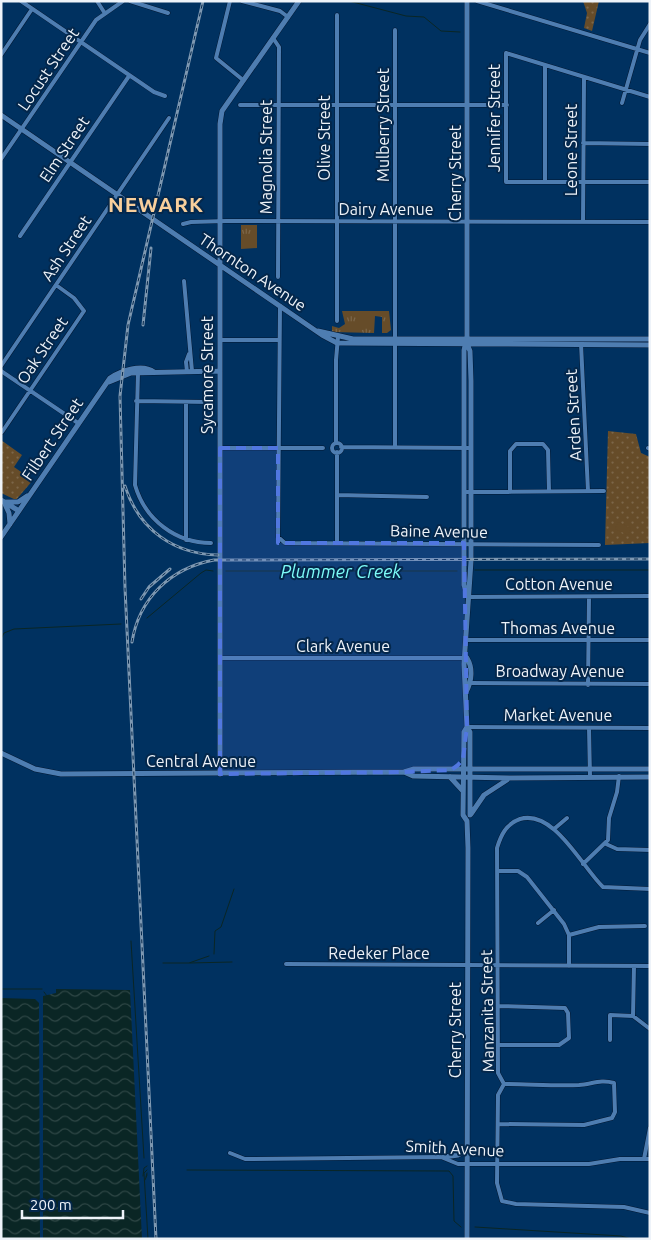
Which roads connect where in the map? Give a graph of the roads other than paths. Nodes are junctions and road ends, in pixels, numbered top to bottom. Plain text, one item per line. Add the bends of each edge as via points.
1 (21, 1) edge
2 (97, 1) edge
3 (122, 1) edge
4 (130, 1) edge
5 (230, 1) edge
6 (242, 1) edge
7 (300, 1) edge
8 (467, 1) edge
9 (477, 1) edge
10 (32, 9) junction
11 (104, 12) junction
12 (168, 13) dead end
13 (337, 15) dead end
14 (288, 17) junction
15 (650, 24) edge
16 (395, 30) dead end
17 (273, 38) junction
18 (81, 42) junction
19 (637, 49) junction
20 (650, 53) edge
21 (1, 56) edge
22 (545, 66) junction
23 (129, 76) junction
24 (584, 78) junction
25 (243, 80) junction
26 (625, 89) junction
27 (165, 96) dead end
28 (650, 97) edge
29 (622, 103) dead end
30 (337, 104) junction
31 (240, 105) dead end
32 (506, 105) junction
33 (278, 106) junction
34 (396, 106) junction
35 (468, 106) junction
36 (1, 115) edge
37 (169, 118) dead end
38 (22, 129) junction
39 (583, 143) junction
40 (650, 144) edge
41 (1, 159) edge
42 (70, 162) junction
43 (545, 181) junction
44 (583, 182) junction
45 (650, 182) edge
46 (118, 194) junction
47 (467, 220) junction
48 (220, 221) junction
49 (279, 221) junction
50 (396, 221) junction
51 (337, 222) junction
52 (583, 222) junction
53 (650, 222) edge
54 (183, 224) dead end
55 (20, 236) dead end
56 (220, 264) junction
57 (278, 277) dead end
58 (184, 281) dead end
59 (56, 286) junction
60 (280, 306) junction
61 (337, 321) dead end
62 (650, 338) edge
63 (582, 339) junction
64 (220, 340) junction
65 (278, 340) junction
66 (337, 340) junction
67 (467, 341) junction
68 (395, 342) junction
69 (452, 344) junction
70 (481, 345) junction
71 (650, 345) edge
72 (582, 346) junction
73 (467, 357) junction
74 (1, 366) edge
75 (1, 371) edge
76 (220, 371) junction
77 (154, 372) junction
78 (189, 372) junction
79 (138, 373) junction
80 (121, 374) junction
81 (30, 391) junction
82 (468, 394) junction
83 (136, 401) junction
84 (186, 402) junction
85 (210, 402) dead end
86 (78, 424) junction
87 (2, 432) edge
88 (336, 443) junction
89 (395, 446) junction
90 (341, 447) junction
91 (464, 447) junction
92 (220, 448) junction
93 (278, 448) junction
94 (323, 448) dead end
95 (471, 448) junction
96 (337, 452) junction
97 (549, 491) junction
98 (588, 491) junction
99 (604, 491) dead end
100 (464, 492) junction
101 (471, 492) junction
102 (510, 492) junction
103 (30, 494) junction
104 (337, 495) junction
105 (427, 497) dead end
106 (3, 500) edge
107 (19, 511) junction
108 (10, 524) junction
109 (1, 537) edge
110 (186, 540) junction
111 (211, 543) dead end
112 (337, 543) junction
113 (464, 543) junction
114 (471, 544) junction
115 (599, 545) dead end
116 (650, 596) edge
117 (468, 597) junction
118 (589, 597) junction
119 (467, 640) junction
120 (650, 640) edge
121 (589, 641) junction
122 (220, 658) junction
123 (467, 658) junction
124 (471, 683) junction
125 (588, 684) junction
126 (650, 684) edge
127 (466, 692) junction
128 (467, 727) junction
129 (589, 728) junction
130 (650, 728) edge
131 (1, 752) edge
132 (464, 758) junction
133 (650, 769) edge
134 (450, 770) junction
135 (463, 770) junction
136 (470, 770) junction
137 (590, 770) junction
138 (404, 772) junction
139 (618, 773) junction
140 (220, 774) junction
141 (449, 776) junction
142 (590, 776) junction
143 (648, 776) edge
144 (463, 777) junction
145 (470, 778) junction
146 (511, 778) junction
147 (463, 792) junction
148 (470, 815) junction
149 (567, 818) dead end
150 (467, 821) junction
151 (554, 829) junction
152 (606, 844) junction
153 (650, 850) edge
154 (583, 864) junction
155 (498, 871) junction
156 (650, 889) edge
157 (554, 910) junction
158 (538, 923) dead end
159 (645, 926) dead end
160 (569, 935) junction
161 (288, 965) dead end
162 (468, 966) junction
163 (498, 966) junction
164 (569, 966) junction
165 (634, 966) junction
166 (650, 966) edge
167 (498, 1006) junction
168 (633, 1016) junction
169 (650, 1029) edge
170 (610, 1040) dead end
171 (498, 1045) junction
172 (504, 1084) junction
173 (499, 1124) junction
174 (650, 1128) edge
175 (468, 1150) junction
176 (230, 1153) dead end
177 (444, 1157) junction
178 (644, 1159) junction
179 (650, 1159) edge
180 (468, 1164) junction
181 (498, 1164) junction
182 (650, 1213) edge
183 (467, 1239) edge

1 - 10 street
2 - 11 street
3 - 11 street, Locust Street
4 - 12 street
5 - 25 street via 216,58
6 - 14 street via 280,10
7 - 14 street, Sycamore Street
8 - 35 street, Cherry Street
9 - 19 street
10 - 18 street
10 - 21 street
11 - 18 street, Locust Street
13 - 30 street, Olive Street
14 - 17 street, Sycamore Street
15 - 19 street
16 - 34 street, Mulberry Street
17 - 25 street, Sycamore Street
17 - 33 street, Magnolia Street via 279,47
18 - 23 street
18 - 38 street, Locust Street
19 - 20 street
19 - 26 street
22 - 24 street
22 - 32 street, Jennifer Street via 506,53
22 - 43 street
23 - 27 street
23 - 42 street, Elm Street
24 - 26 street
24 - 39 street, Leone Street
25 - 48 street, Sycamore Street via 222,111
26 - 28 street
26 - 29 street
30 - 33 street
30 - 34 street
30 - 51 street, Olive Street
31 - 33 street
32 - 35 street
32 - 43 street, Jennifer Street via 506,182
33 - 49 street, Magnolia Street
34 - 35 street
34 - 50 street, Mulberry Street
35 - 47 street, Cherry Street
36 - 38 street, Thornton Avenue
37 - 46 street, Ash Street
38 - 41 street, Locust Street
38 - 42 street, Thornton Avenue
39 - 40 street
39 - 44 street, Leone Street
42 - 46 street, Thornton Avenue
42 - 55 street, Elm Street
43 - 44 street
44 - 45 street
44 - 52 street, Leone Street
46 - 56 street, Thornton Avenue
46 - 59 street, Ash Street
47 - 50 street, Dairy Avenue
47 - 52 street, Dairy Avenue
47 - 67 street, Cherry Street
48 - 49 street, Dairy Avenue
48 - 54 street, Dairy Avenue
48 - 56 street, Sycamore Street
49 - 51 street, Dairy Avenue
49 - 57 street, Magnolia Street
50 - 51 street, Dairy Avenue
50 - 68 street, Mulberry Street
51 - 61 street, Olive Street
52 - 53 street, Dairy Avenue
56 - 60 street, Thornton Avenue
56 - 64 street, Sycamore Street
58 - 78 street
59 - 74 street, Ash Street
59 - 81 street, Oak Street via 84,311
60 - 65 street
60 - 66 street, Thornton Avenue via 317,331
62 - 63 street, Thornton Avenue
63 - 67 street, Thornton Avenue
63 - 72 street, Arden Street
64 - 65 street
64 - 76 street, Sycamore Street
65 - 93 street
66 - 68 street, Thornton Avenue
66 - 88 street
67 - 68 street, Thornton Avenue
67 - 69 street, Thornton Avenue
67 - 70 street, Thornton Avenue
67 - 73 street, Cherry Street
68 - 69 street, Thornton Avenue
68 - 89 street, Mulberry Street
69 - 73 street
70 - 72 street, Thornton Avenue
70 - 73 street
71 - 72 street, Thornton Avenue
72 - 98 street, Arden Street
73 - 82 street, Cherry Street
75 - 81 street
76 - 78 street
76 - 92 street, Sycamore Street
77 - 78 street
77 - 79 street
77 - 80 street via 138,369
79 - 80 street
79 - 83 street
80 - 86 street, Filbert Street via 108,382
81 - 86 street
81 - 87 street, Oak Street
82 - 91 street, Cherry Street
82 - 95 street, Cherry Street
83 - 84 street
83 - 110 street via 136,488 156,520
84 - 85 street
84 - 110 street
86 - 103 street, Filbert Street
88 - 90 street
88 - 96 street via 332,448
89 - 90 street
89 - 91 street
90 - 96 street
91 - 95 street
91 - 100 street, Cherry Street
92 - 93 street
92 - 122 street, Sycamore Street
93 - 94 street
93 - 112 street, Baine Avenue via 280,541
95 - 101 street, Cherry Street
96 - 104 street
97 - 98 street
97 - 102 street
97 - 102 street via 546,446 516,444 510,451
98 - 99 street
100 - 101 street
100 - 113 street, Cherry Street
101 - 102 street
101 - 114 street, Cherry Street
103 - 106 street via 18,502
103 - 107 street, Filbert Street
104 - 105 street
104 - 112 street
106 - 107 street
106 - 108 street
107 - 108 street, Filbert Street
108 - 109 street, Filbert Street
110 - 111 street
112 - 113 street, Baine Avenue
113 - 114 street, Baine Avenue
113 - 117 street, Cherry Street via 464,591
114 - 115 street, Baine Avenue
114 - 117 street, Cherry Street
116 - 118 street, Cotton Avenue
117 - 118 street, Cotton Avenue
117 - 119 street, Cherry Street
118 - 121 street
119 - 121 street, Thomas Avenue
119 - 123 street, Cherry Street
120 - 121 street, Thomas Avenue
121 - 125 street
122 - 123 street, Clark Avenue
122 - 140 street, Sycamore Street
123 - 124 street, Cherry Street
123 - 127 street, Cherry Street
124 - 125 street, Broadway Avenue
124 - 127 street
125 - 126 street, Broadway Avenue
127 - 128 street, Cherry Street
128 - 129 street, Market Avenue
128 - 132 street, Cherry Street via 464,732
128 - 136 street, Cherry Street via 470,732
129 - 130 street, Market Avenue
129 - 137 street
131 - 140 street, Central Avenue via 35,769 61,774
132 - 134 street
132 - 135 street, Cherry Street
133 - 139 street, Central Avenue
134 - 135 street, Central Avenue
134 - 138 street, Central Avenue via 414,769
135 - 136 street, Central Avenue
135 - 144 street, Cherry Street
136 - 137 street, Central Avenue
136 - 145 street, Cherry Street
137 - 139 street, Central Avenue
137 - 142 street
138 - 140 street, Central Avenue
138 - 141 street, Central Avenue via 413,776
139 - 142 street, Central Avenue
139 - 143 street, Central Avenue
139 - 152 street
141 - 144 street, Central Avenue
141 - 147 street
142 - 146 street, Central Avenue
144 - 145 street, Central Avenue
144 - 147 street, Cherry Street
145 - 146 street, Central Avenue
145 - 148 street, Cherry Street
146 - 148 street via 492,788
147 - 150 street, Cherry Street via 463,815
148 - 150 street, Cherry Street
149 - 151 street
150 - 162 street, Cherry Street
151 - 154 street
151 - 155 street, Manzanita Street via 532,818 513,822 501,835 497,848
152 - 153 street via 617,849
152 - 154 street
154 - 156 street via 603,887
155 - 157 street via 518,872 527,877
155 - 163 street, Manzanita Street
157 - 158 street
157 - 160 street
159 - 160 street via 600,927
160 - 164 street
161 - 162 street, Redeker Place
162 - 163 street, Redeker Place
162 - 175 street, Cherry Street
163 - 164 street, Redeker Place
163 - 167 street, Manzanita Street
164 - 165 street, Redeker Place
165 - 166 street, Redeker Place
165 - 168 street
167 - 171 street, Manzanita Street
167 - 171 street via 565,1008 569,1038 559,1045
168 - 169 street
168 - 170 street via 610,1015
171 - 172 street, Manzanita Street via 498,1073
172 - 173 street, Manzanita Street via 498,1095
172 - 173 street via 614,1083 615,1112 612,1118 584,1125
173 - 181 street, Manzanita Street
174 - 178 street
175 - 177 street
175 - 180 street, Cherry Street
176 - 177 street, Smith Avenue via 245,1159
177 - 180 street, Smith Avenue via 458,1164
178 - 179 street, Smith Avenue
178 - 181 street, Smith Avenue via 589,1164
180 - 181 street, Smith Avenue
180 - 183 street, Cherry Street
181 - 182 street, Manzanita Street via 497,1184 502,1200 516,1204 624,1207

